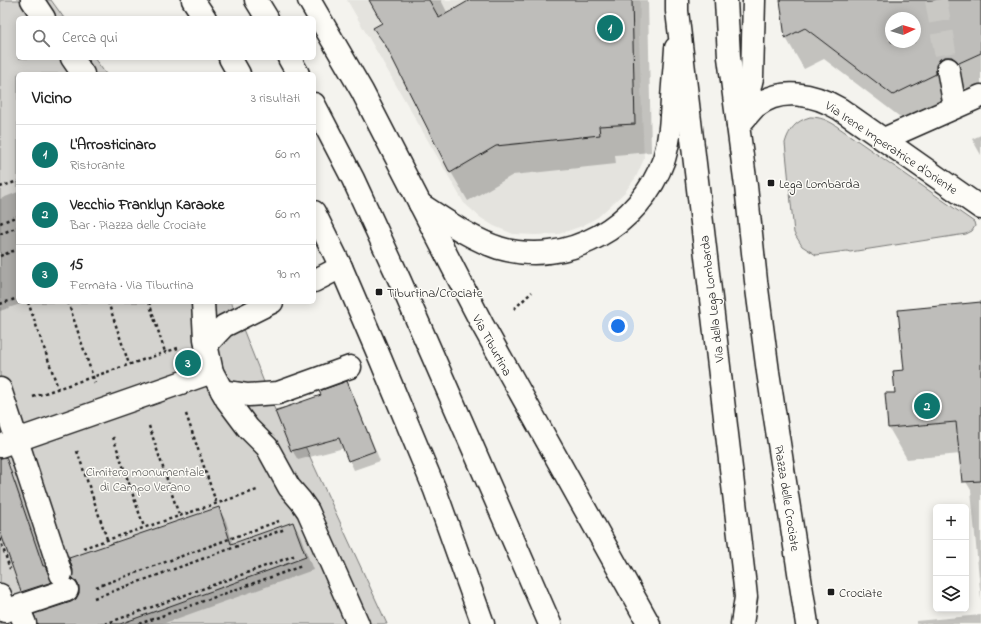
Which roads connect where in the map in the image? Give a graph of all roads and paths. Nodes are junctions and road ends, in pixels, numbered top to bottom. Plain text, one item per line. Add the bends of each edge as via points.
1 (32, 0) edge
2 (193, 0) edge
3 (256, 0) edge
4 (309, 0) edge
5 (726, 0) edge
6 (754, 0) edge
7 (677, 6) edge
8 (43, 16) edge
9 (204, 16) edge
10 (266, 16) edge
11 (73, 60) edge
12 (231, 60) edge
13 (290, 60) edge
14 (948, 69) tunnel mouth
15 (82, 72) edge
16 (238, 72) edge
17 (297, 72) edge
18 (981, 96) edge
19 (955, 107) junction
20 (316, 108) edge
21 (738, 126) junction
22 (884, 139) junction
23 (16, 182) edge
24 (0, 187) edge
25 (420, 204) junction
26 (981, 208) edge
27 (316, 216) edge
28 (16, 217) edge
29 (0, 223) edge
30 (16, 228) edge
31 (0, 234) edge
32 (16, 250) edge
33 (0, 256) edge
34 (341, 267) junction
35 (316, 280) edge
36 (532, 292) dead end
37 (16, 299) edge
38 (0, 304) edge
39 (29, 304) edge
40 (109, 304) edge
41 (150, 304) edge
42 (203, 304) edge
43 (268, 304) edge
44 (514, 309) dead end
45 (206, 345) junction
46 (184, 346) dead end
47 (165, 352) junction
48 (129, 364) junction
49 (350, 367) dead end
50 (212, 372) junction
51 (58, 388) junction
52 (222, 391) junction
53 (3, 398) edge
54 (186, 414) dead end
55 (149, 426) dead end
56 (8, 443) edge
57 (77, 451) dead end
58 (257, 490) dead end
59 (216, 502) junction
60 (179, 515) junction
61 (278, 522) dead end
62 (275, 532) dead end
63 (107, 540) junction
64 (298, 554) dead end
65 (329, 557) junction
66 (61, 573) junction
67 (94, 587) dead end
68 (0, 595) edge
69 (91, 599) dead end
70 (21, 615) edge
71 (105, 624) edge
72 (139, 624) edge
73 (358, 624) edge
74 (484, 624) edge
75 (550, 624) edge
76 (648, 624) edge
77 (742, 624) edge
78 (807, 624) edge

1 - 8 main road
2 - 9 main road
3 - 10 main road
4 - 25 main road, Via Tiburtina via 362,91
5 - 21 main road via 729,57
6 - 21 main road via 752,78
7 - 25 main road via 672,121 667,148 654,181 632,210 618,222 593,239 572,248 540,254 526,253 497,247 466,233
7 - 77 main road, Via della Lega Lombarda via 746,598
11 - 15 main road
12 - 16 main road
13 - 17 main road
14 - 19 main road
18 - 19 main road
19 - 22 main road
20 - 75 main road via 353,179 400,281
21 - 22 main road, Via Irene Imperatrice d'Oriente via 760,104 781,96 803,94 830,103
21 - 78 main road, Piazza delle Crociate via 768,372
22 - 26 main road, Via Irene Imperatrice d'Oriente
23 - 24 path
25 - 76 main road, Via Tiburtina via 482,324
27 - 34 main road
28 - 29 path
30 - 31 path
32 - 33 path
34 - 35 main road
34 - 74 main road via 434,490
36 - 44 path
37 - 38 path
39 - 51 path
40 - 48 path
41 - 47 path
42 - 45 main road
43 - 45 main road via 224,326
45 - 50 main road
46 - 47 path
47 - 48 path
48 - 51 path
49 - 52 main road via 278,393 248,395
50 - 52 main road
50 - 56 main road
51 - 53 path
52 - 65 main road via 248,428 267,447 289,487 308,511
53 - 56 main road
54 - 59 path
55 - 60 path
56 - 66 main road
57 - 63 path
58 - 59 path
59 - 60 path
60 - 63 path
61 - 67 path
62 - 69 path
63 - 66 path
64 - 71 path
65 - 72 path
65 - 73 main road
66 - 70 main road
68 - 70 main road via 6,611

